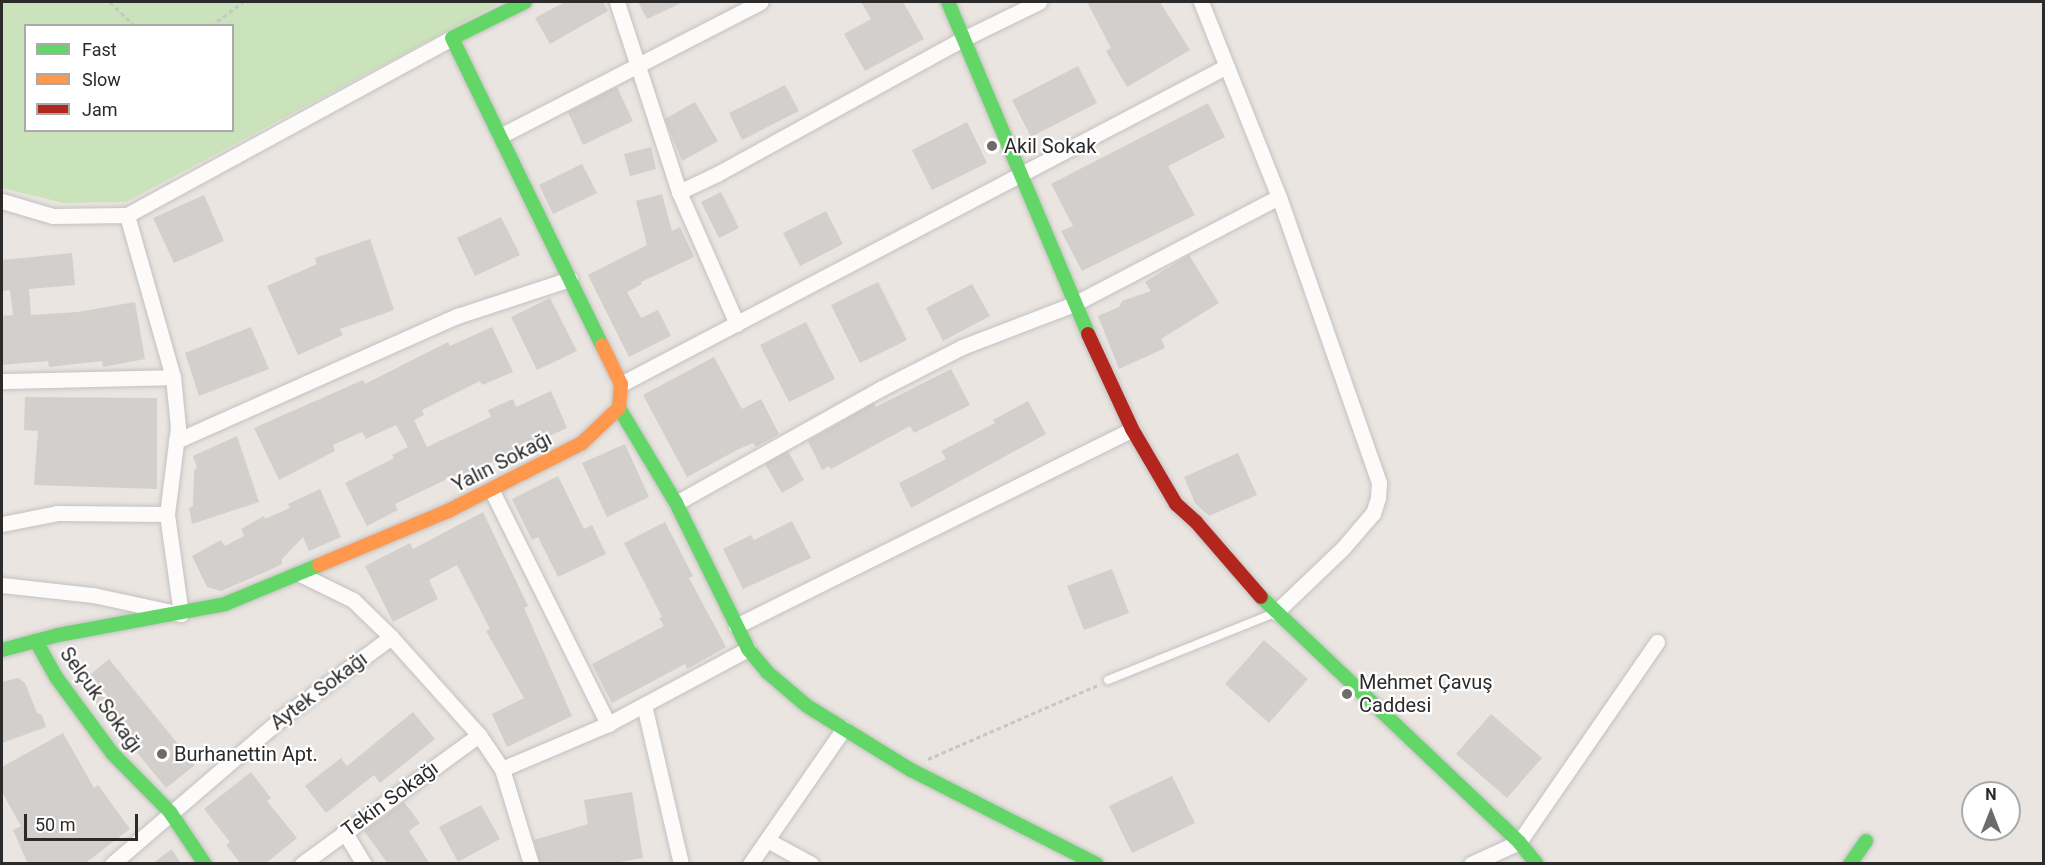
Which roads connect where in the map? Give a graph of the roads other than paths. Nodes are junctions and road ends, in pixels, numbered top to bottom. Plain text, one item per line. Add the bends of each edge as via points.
1 (525, 2) edge
2 (617, 2) edge
3 (761, 2) edge
4 (948, 2) edge
5 (1039, 2) edge
6 (1201, 2) edge
7 (452, 38) junction
8 (963, 39) junction
9 (636, 64) junction
10 (1227, 66) junction
11 (500, 136) junction
12 (1018, 173) junction
13 (679, 192) junction
14 (1279, 196) junction
15 (2, 201) edge
16 (127, 215) junction
17 (570, 279) junction
18 (1074, 304) junction
19 (737, 324) junction
20 (173, 377) junction
21 (2, 381) edge
22 (621, 384) junction
23 (619, 408) junction
24 (1132, 429) junction
25 (176, 441) junction
26 (491, 489) junction
27 (676, 503) junction
28 (167, 514) junction
29 (2, 524) edge
30 (300, 574) junction
31 (2, 585) edge
32 (1276, 612) junction
33 (180, 614) junction
34 (736, 626) junction
35 (391, 637) junction
36 (36, 641) junction
37 (1657, 642) dead end
38 (748, 649) junction
39 (2, 650) edge
40 (1108, 680) road end
41 (644, 705) junction
42 (608, 724) junction
43 (844, 728) junction
44 (479, 735) junction
45 (502, 769) junction
46 (170, 812) junction
47 (344, 831) junction
48 (767, 840) junction
49 (1866, 841) dead end
50 (1519, 842) junction
51 (112, 864) edge
52 (205, 864) edge
53 (302, 864) edge
54 (364, 864) edge
55 (531, 864) edge
56 (681, 864) edge
57 (750, 864) edge
58 (811, 864) edge
59 (1096, 864) edge
60 (1471, 864) edge
61 (1537, 864) edge
62 (1850, 864) edge

1 - 7 street
2 - 9 street
3 - 9 street
4 - 8 street
5 - 8 street
6 - 10 street
7 - 11 street
7 - 16 street
8 - 12 street
8 - 13 street
9 - 11 street
9 - 13 street
10 - 12 street
10 - 14 street
11 - 17 street
12 - 18 street
12 - 19 street
13 - 19 street
14 - 18 street
14 - 32 street via 1379,483 1373,513 1343,548
15 - 16 street via 53,216
16 - 20 street
17 - 22 street
17 - 25 street via 457,316
18 - 24 street
18 - 27 street via 962,347
19 - 22 street
20 - 21 street
20 - 25 street
22 - 23 street
23 - 26 street, Yalın Sokağı via 582,443
23 - 27 street
24 - 32 street via 1176,504
24 - 34 street
25 - 28 street
26 - 30 street, Yalın Sokağı
26 - 42 street
27 - 34 street
28 - 29 street via 57,513
28 - 33 street
30 - 33 street, Yalın Sokağı via 225,604
30 - 35 street via 353,600
31 - 33 street via 93,595
32 - 40 lane
32 - 50 street
33 - 36 street, Yalın Sokağı via 120,622
34 - 38 street
35 - 44 street
35 - 46 street, Aytek Sokağı via 284,716
36 - 39 street, Yalın Sokağı
36 - 46 street, Selçuk Sokağı via 56,677 112,753
37 - 50 street
38 - 41 street
38 - 43 street via 785,689
41 - 42 street
41 - 56 street
42 - 45 street
43 - 48 street
43 - 59 street via 911,770
44 - 45 street
44 - 47 street, Tekin Sokağı
45 - 55 street
46 - 51 street, Aytek Sokağı
46 - 52 street, Selçuk Sokağı
47 - 53 street, Tekin Sokağı
47 - 54 street
48 - 57 street
48 - 58 street
49 - 62 street
50 - 60 street
50 - 61 street

